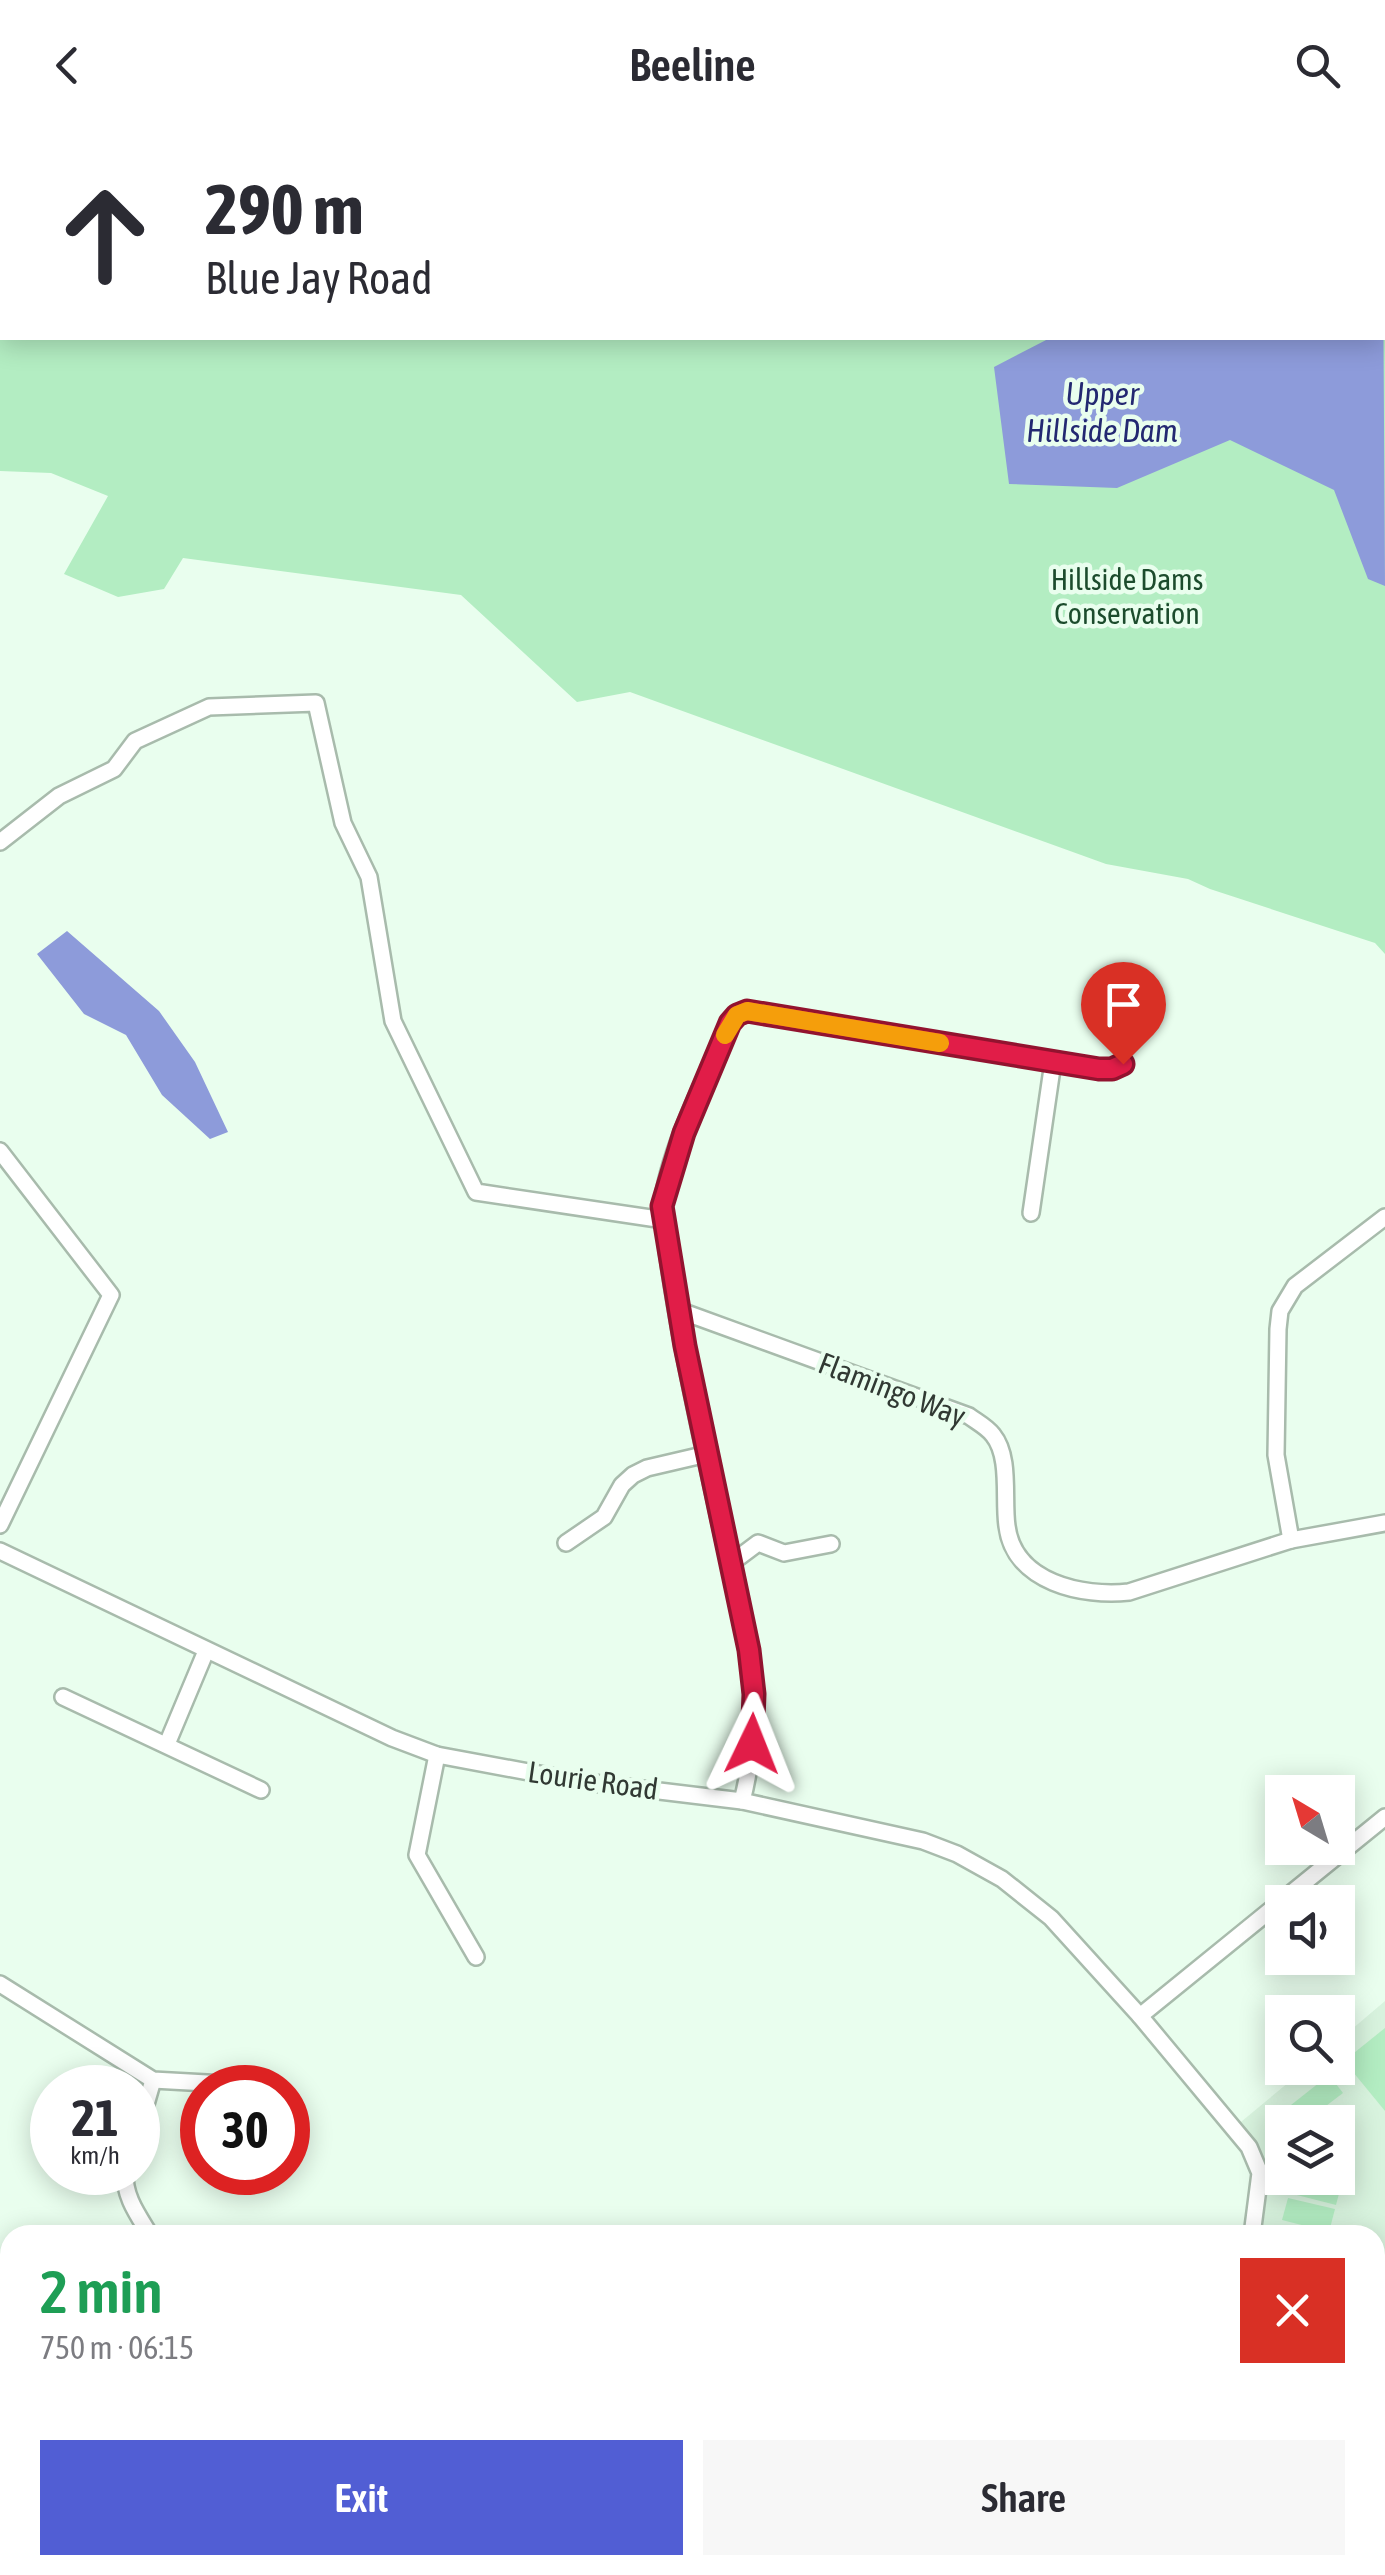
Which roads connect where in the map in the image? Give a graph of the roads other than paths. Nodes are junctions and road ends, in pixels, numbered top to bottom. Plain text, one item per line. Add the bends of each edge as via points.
1 (0, 842) edge
2 (1053, 1062) junction
3 (1123, 1064) dead end
4 (0, 1151) edge
5 (1031, 1213) dead end
6 (1385, 1217) edge
7 (664, 1220) junction
8 (678, 1310) junction
9 (706, 1454) junction
10 (1385, 1523) edge
11 (0, 1525) edge
12 (1291, 1540) junction
13 (566, 1543) dead end
14 (831, 1544) dead end
15 (0, 1551) edge
16 (730, 1564) junction
17 (206, 1650) junction
18 (63, 1697) dead end
19 (167, 1744) junction
20 (437, 1755) junction
21 (261, 1790) dead end
22 (742, 1802) junction
23 (1385, 1817) edge
24 (476, 1956) dead end
25 (0, 1984) edge
26 (1140, 2016) junction
27 (129, 2065) edge
28 (128, 2195) edge
29 (144, 2225) edge
30 (1253, 2225) edge

1 - 7 street via 60,796 114,768 135,741 209,707 316,703 342,823 370,877 393,1021 476,1192
2 - 3 street via 1099,1069
2 - 5 street
2 - 7 street via 742,1013 730,1023 684,1133 664,1192
4 - 11 street via 112,1295
6 - 12 street via 1295,1286 1280,1311 1276,1455
7 - 8 street
8 - 9 street
8 - 12 street, Flamingo Way via 982,1425 999,1447 1007,1530 1024,1561 1050,1582 1077,1592 1129,1592
9 - 13 street via 634,1475 604,1517
9 - 16 street
10 - 12 street, Flamingo Way
14 - 16 street via 784,1552 758,1543
15 - 17 street, Lourie Road
16 - 22 street via 754,1694
17 - 19 street
17 - 20 street, Lourie Road
18 - 19 street
19 - 21 street
20 - 22 street, Lourie Road
20 - 24 street via 417,1855
22 - 26 street, Lourie Road via 923,1841 978,1865 1051,1918
23 - 26 street
25 - 27 street
26 - 30 street, Lourie Road via 1254,2155 1260,2173
28 - 29 street

